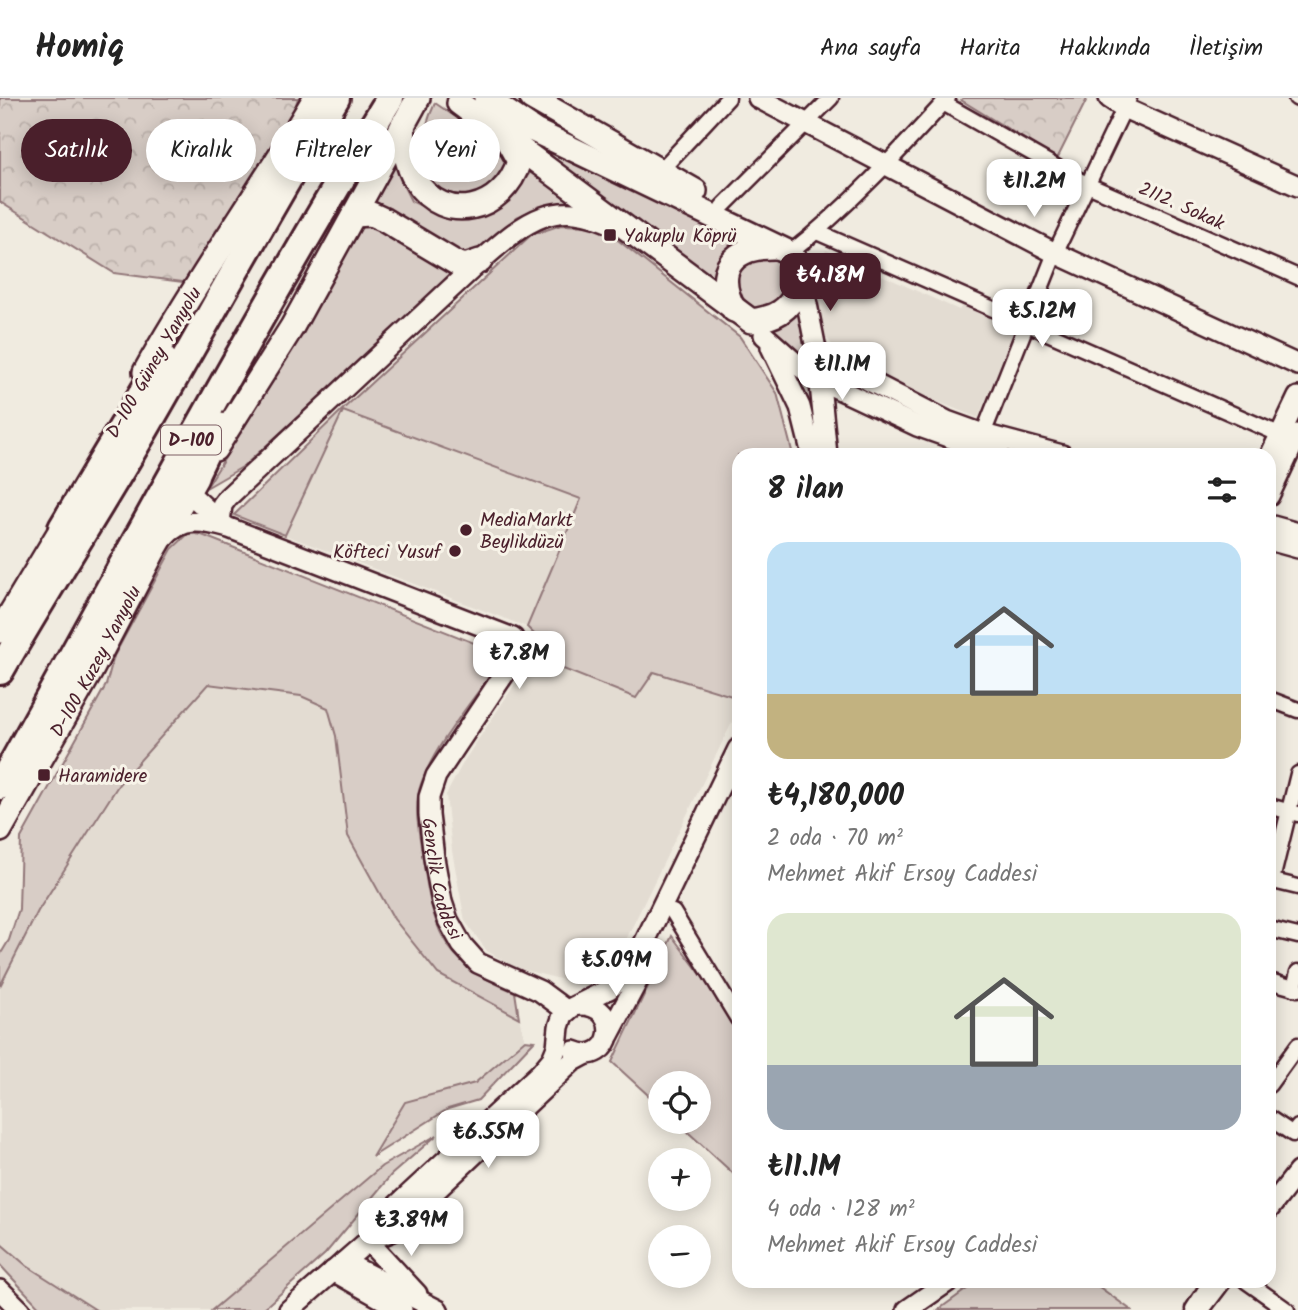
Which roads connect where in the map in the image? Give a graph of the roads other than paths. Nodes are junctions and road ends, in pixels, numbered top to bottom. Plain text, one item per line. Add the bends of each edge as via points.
1 (304, 98) edge
2 (315, 98) edge
3 (336, 98) edge
4 (390, 98) edge
5 (418, 98) edge
6 (486, 98) edge
7 (532, 98) edge
8 (728, 98) edge
9 (758, 98) edge
10 (831, 98) edge
11 (945, 100) edge
12 (1121, 101) edge
13 (460, 103) dead end
14 (400, 110) edge
15 (300, 119) edge
16 (307, 119) edge
17 (319, 119) edge
18 (808, 122) junction
19 (506, 138) junction
20 (887, 164) junction
21 (660, 171) junction
22 (277, 182) edge
23 (277, 182) edge
24 (1088, 185) junction
25 (1298, 186) edge
26 (722, 206) junction
27 (354, 215) junction
28 (743, 230) junction
29 (817, 232) junction
30 (637, 237) junction
31 (783, 250) junction
32 (1055, 253) junction
33 (480, 261) junction
34 (1298, 277) edge
35 (802, 279) junction
36 (750, 322) junction
37 (1026, 324) junction
38 (817, 354) junction
39 (1298, 365) edge
40 (820, 380) junction
41 (1298, 397) edge
42 (983, 434) junction
43 (1293, 438) edge
44 (810, 448) edge
45 (826, 448) edge
46 (979, 448) edge
47 (1036, 448) edge
48 (1276, 452) edge
49 (1276, 479) edge
50 (187, 491) junction
51 (224, 526) junction
52 (1276, 526) edge
53 (62, 528) joint
54 (1298, 533) edge
55 (1276, 542) edge
56 (1298, 548) edge
57 (153, 552) junction
58 (0, 631) edge
59 (0, 671) edge
60 (1276, 702) edge
61 (1298, 710) edge
62 (732, 762) edge
63 (1298, 774) edge
64 (0, 786) edge
65 (732, 789) edge
66 (1276, 808) edge
67 (1293, 812) edge
68 (0, 830) edge
69 (1276, 865) edge
70 (1276, 881) edge
71 (1298, 887) edge
72 (673, 912) junction
73 (1276, 931) edge
74 (1298, 936) edge
75 (1298, 972) edge
76 (1276, 983) edge
77 (1296, 988) edge
78 (573, 1008) junction
79 (732, 1009) edge
80 (559, 1035) junction
81 (609, 1035) junction
82 (1298, 1045) edge
83 (585, 1055) junction
84 (1276, 1075) edge
85 (1276, 1123) edge
86 (1298, 1127) edge
87 (1298, 1172) edge
88 (1298, 1190) edge
89 (1276, 1200) edge
90 (1276, 1218) edge
91 (368, 1241) junction
92 (338, 1266) junction
93 (939, 1288) edge
94 (1207, 1288) edge
95 (1219, 1288) edge
96 (1256, 1288) edge
97 (0, 1290) edge
98 (431, 1306) edge
99 (20, 1310) edge
100 (289, 1310) edge
101 (402, 1310) edge
102 (907, 1310) edge
103 (1192, 1310) edge
104 (1202, 1310) edge
105 (1287, 1310) edge

1 - 15 main road
2 - 16 main road
3 - 17 highway, D-100
4 - 64 highway, D-100 via 197,429
5 - 14 main road
6 - 28 main road via 535,131
7 - 21 main road
8 - 21 street
9 - 18 main road
10 - 18 street
11 - 20 street
11 - 24 street, 2112. Sokak
12 - 24 street
12 - 25 main road
13 - 19 main road
14 - 19 main road via 406,155 415,180 425,193 454,206 489,202 505,190 519,162
14 - 27 main road
14 - 50 highway via 236,393
18 - 20 main road
18 - 26 street
19 - 30 main road
20 - 29 street
20 - 32 main road
21 - 26 main road
22 - 53 highway
23 - 59 highway, D-100 via 137,443
24 - 32 street
24 - 34 street, 2112. Sokak
26 - 28 main road
27 - 33 main road via 371,214 384,220 456,263
27 - 50 main road, D-100 Kuzey Yanyolu via 270,363
28 - 31 main road
29 - 31 street
29 - 37 street
30 - 33 main road via 587,215 555,212 511,234
30 - 36 main road
31 - 35 main road via 800,268
31 - 36 main road via 752,247 732,260 724,283 726,295
32 - 37 street
32 - 39 main road
33 - 51 main road via 228,497 222,505
35 - 36 main road via 787,309
35 - 38 main road
36 - 40 main road
36 - 44 main road via 800,407
37 - 42 street
37 - 43 street
38 - 40 main road
38 - 42 main road via 947,421
40 - 45 main road
40 - 46 main road via 917,426
41 - 43 main road
42 - 47 main road
43 - 48 main road
43 - 49 main road
50 - 51 main road
50 - 57 main road, D-100 Kuzey Yanyolu
51 - 57 main road via 186,523 166,535
51 - 78 main road, Gençlik Caddesi via 513,638 518,651 513,662 436,776 429,797 435,859 448,920 468,954 491,970
52 - 54 main road
53 - 58 main road
55 - 56 main road
57 - 68 main road, D-100 Kuzey Yanyolu
60 - 61 street
62 - 78 main road via 635,964 609,989
63 - 67 street
65 - 72 main road
66 - 67 street
67 - 69 street
70 - 71 street
72 - 79 street
72 - 81 main road
73 - 74 street
75 - 77 street
76 - 77 street
78 - 80 main road via 561,1020
78 - 81 main road via 588,1005 602,1012
80 - 83 main road
80 - 91 main road via 552,1059 541,1072 379,1222
81 - 83 main road via 598,1050
82 - 84 street
83 - 91 main road via 572,1062 393,1231
85 - 86 street via 1293,1134
87 - 89 main road
88 - 90 main road
91 - 92 main road
91 - 98 main road
92 - 98 main road
92 - 100 main road
92 - 101 main road
93 - 102 main road
94 - 103 street
95 - 104 street
96 - 105 street
97 - 99 main road

